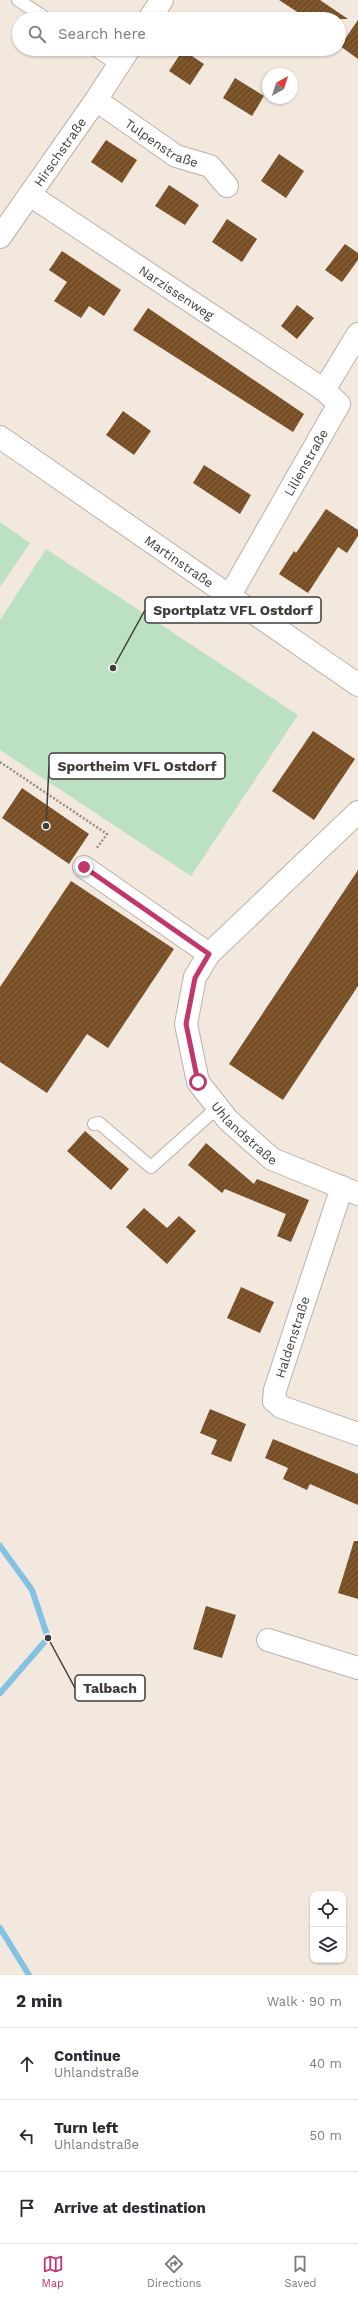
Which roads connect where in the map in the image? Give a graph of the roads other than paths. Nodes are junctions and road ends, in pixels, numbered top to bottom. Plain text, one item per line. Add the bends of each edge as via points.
1 (18, 0) edge
2 (162, 0) edge
3 (37, 12) edge
4 (154, 12) edge
5 (123, 57) edge
6 (96, 100) junction
7 (227, 186) dead end
8 (30, 195) junction
9 (0, 237) edge
10 (358, 334) edge
11 (324, 390) junction
12 (0, 436) edge
13 (229, 597) junction
14 (358, 685) edge
15 (358, 812) edge
16 (84, 867) road end
17 (209, 954) junction
18 (218, 1107) junction
19 (94, 1124) dead end
20 (350, 1191) edge
21 (358, 1434) edge
22 (268, 1640) dead end
23 (358, 1668) edge

1 - 3 lane
2 - 4 street
5 - 6 street, Hirschstraße
6 - 7 street, Tulpenstraße via 176,156 210,166
6 - 8 street, Hirschstraße
8 - 9 street, Hirschstraße
8 - 11 street, Narzissenweg
10 - 11 street
11 - 13 street, Lilienstraße via 339,404
12 - 13 street, Martinstraße
13 - 14 street, Martinstraße
15 - 17 street, Uhlandstraße
16 - 17 street
17 - 18 street, Uhlandstraße via 195,978 186,1024 198,1082
18 - 19 lane via 151,1167 99,1123
18 - 20 street, Uhlandstraße via 228,1120 272,1159
20 - 21 street, Haldenstraße via 275,1390 274,1401 281,1407
22 - 23 street

